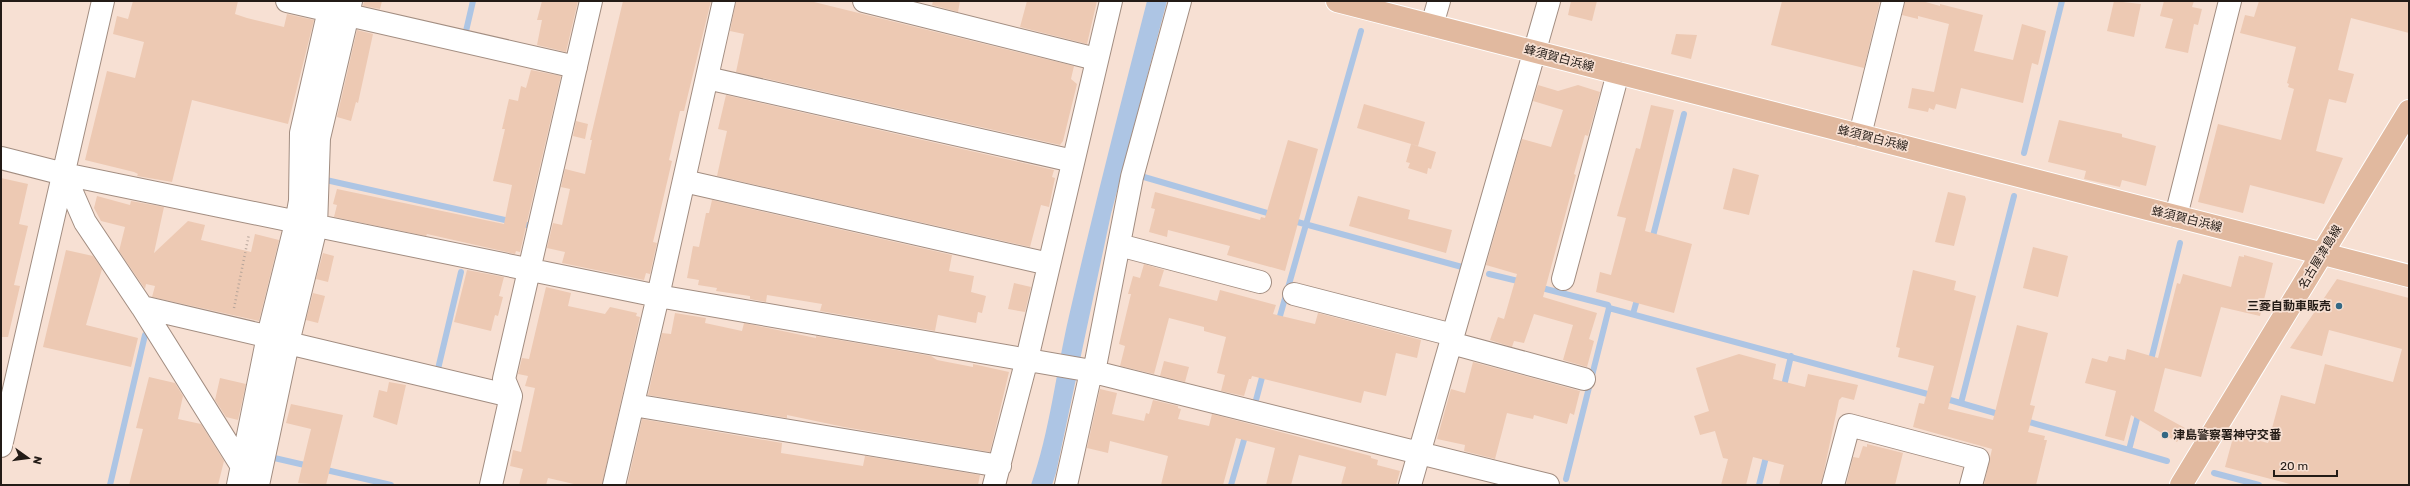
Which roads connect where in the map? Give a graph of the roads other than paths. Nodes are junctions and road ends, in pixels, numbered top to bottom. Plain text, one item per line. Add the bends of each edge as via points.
1 (103, 1) edge
2 (287, 1) edge
3 (591, 1) edge
4 (724, 1) edge
5 (864, 1) edge
6 (1111, 1) edge
7 (1180, 1) edge
8 (1337, 1) edge
9 (1439, 1) edge
10 (1549, 1) edge
11 (1893, 1) edge
12 (2230, 1) edge
13 (340, 9) edge
14 (1432, 25) junction
15 (1535, 51) junction
16 (1096, 59) junction
17 (576, 67) junction
18 (1618, 73) junction
19 (707, 78) junction
20 (2409, 111) edge
21 (1860, 135) junction
22 (1, 158) edge
23 (1073, 161) junction
24 (64, 174) junction
25 (684, 181) junction
26 (2176, 216) junction
27 (306, 225) junction
28 (1119, 245) junction
29 (2322, 254) junction
30 (1049, 264) junction
31 (529, 271) junction
32 (2409, 276) edge
33 (1563, 279) dead end
34 (1260, 282) dead end
35 (1294, 294) dead end
36 (658, 296) junction
37 (142, 307) junction
38 (1452, 339) junction
39 (280, 340) junction
40 (1027, 360) junction
41 (1091, 372) junction
42 (1584, 379) dead end
43 (511, 396) junction
44 (633, 405) junction
45 (4, 422) edge
46 (1, 446) edge
47 (1419, 452) junction
48 (997, 475) edge
49 (245, 479) edge
50 (258, 485) edge
51 (491, 485) edge
52 (614, 485) edge
53 (1066, 485) edge
54 (1410, 485) edge
55 (1548, 485) edge
56 (1833, 485) edge
57 (1970, 485) edge
58 (2181, 485) edge

1 - 24 street
2 - 13 street
3 - 17 street
4 - 19 street
5 - 16 street
6 - 16 street
7 - 28 street via 1132,178
8 - 14 main road, 蜂須賀白浜線
9 - 14 street
10 - 15 street
11 - 21 street
12 - 26 street
13 - 17 street
13 - 27 street
14 - 15 main road, 蜂須賀白浜線
15 - 18 main road, 蜂須賀白浜線
15 - 38 street
16 - 23 street
17 - 31 street
18 - 21 main road, 蜂須賀白浜線
18 - 33 street
19 - 23 street
19 - 25 street
20 - 29 main road, 名古屋津島線
21 - 26 main road, 蜂須賀白浜線
22 - 24 street
23 - 30 street
24 - 27 street
24 - 37 street via 85,222
24 - 45 street
25 - 30 street
25 - 36 street
26 - 29 main road, 蜂須賀白浜線
27 - 31 street
27 - 39 street
28 - 34 street
28 - 41 street
29 - 32 main road, 蜂須賀白浜線
29 - 58 main road, 名古屋津島線
30 - 40 street
31 - 36 street
31 - 43 street via 504,379
35 - 38 street
36 - 40 street
36 - 44 street
37 - 39 street
37 - 49 street
38 - 42 street
38 - 47 street
39 - 43 street
39 - 49 street
39 - 50 street
40 - 41 street
40 - 48 street
41 - 47 street
41 - 53 street
43 - 51 street
44 - 48 street
44 - 52 street
45 - 46 street
47 - 54 street
47 - 55 street
56 - 57 street via 1849,425 1978,459

